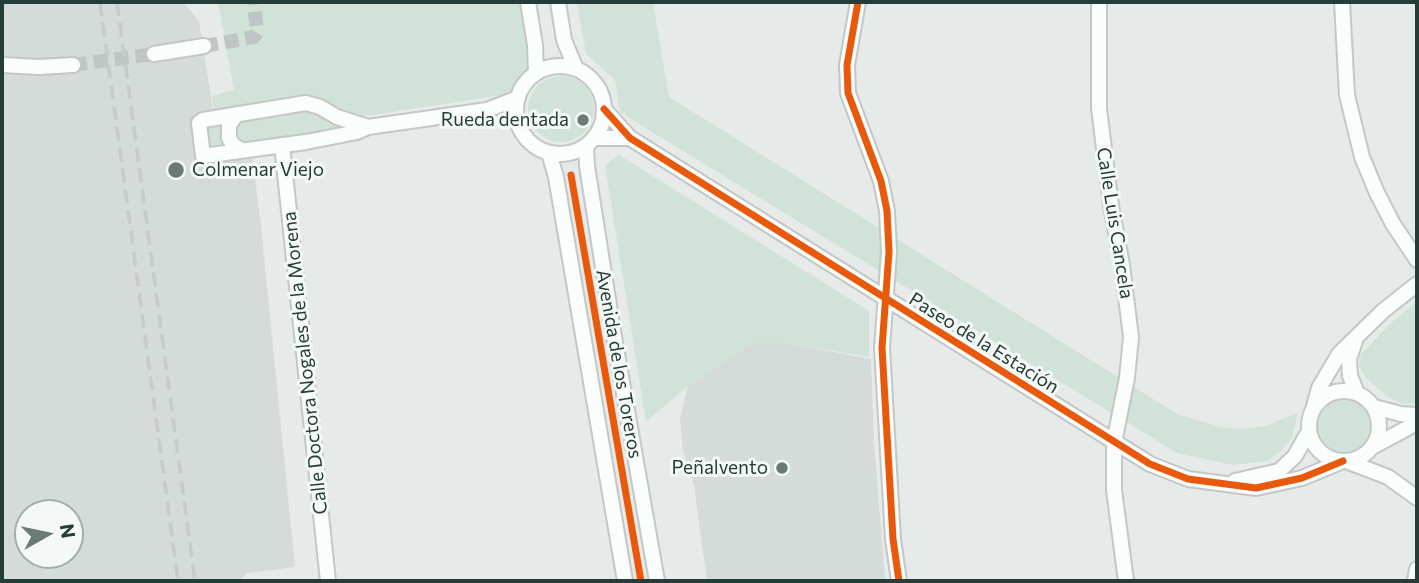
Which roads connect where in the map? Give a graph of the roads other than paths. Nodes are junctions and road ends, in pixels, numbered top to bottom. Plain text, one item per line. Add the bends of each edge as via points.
1 (528, 2) edge
2 (558, 2) edge
3 (858, 2) edge
4 (1099, 2) edge
5 (1346, 3) edge
6 (205, 46) tunnel mouth
7 (154, 54) tunnel mouth
8 (2, 65) edge
9 (73, 65) tunnel mouth
10 (576, 69) junction
11 (536, 73) junction
12 (518, 98) junction
13 (604, 109) junction
14 (487, 110) junction
15 (237, 114) junction
16 (517, 118) junction
17 (369, 127) junction
18 (630, 138) junction
19 (590, 142) junction
20 (282, 145) junction
21 (241, 150) junction
22 (549, 153) junction
23 (1417, 260) edge
24 (1417, 284) edge
25 (886, 299) junction
26 (1357, 337) junction
27 (1357, 393) junction
28 (1374, 407) junction
29 (1314, 408) junction
30 (1417, 415) edge
31 (1417, 423) edge
32 (1309, 431) junction
33 (1114, 443) junction
34 (1371, 448) junction
35 (1344, 461) junction
36 (1388, 477) junction
37 (1217, 484) junction
38 (1417, 498) edge
39 (1417, 569) edge
40 (328, 581) edge
41 (625, 581) edge
42 (657, 581) edge
43 (899, 581) edge
44 (1126, 581) edge
45 (1415, 581) edge

1 - 11 street
2 - 10 street via 564,40
3 - 25 street via 847,65 848,93 881,181 887,211
4 - 33 street, Calle Luis Cancela via 1099,108 1131,337
5 - 23 street via 1347,95 1362,157 1393,224
6 - 7 street
8 - 9 street
10 - 11 street via 559,66
10 - 13 street via 596,84
11 - 12 street
12 - 14 street
12 - 16 street
13 - 18 street, Paseo de la Estación
13 - 19 street
14 - 16 street
14 - 17 street
15 - 17 street via 306,103
15 - 21 street via 229,125 229,138
15 - 21 street via 199,123 203,156
16 - 22 street via 531,144
17 - 20 street
18 - 19 street
18 - 25 street, Paseo de la Estación
19 - 22 street via 564,154
19 - 42 street, Avenida de los Toreros via 587,166
20 - 21 street
20 - 40 street, Calle Doctora Nogales de la Morena
22 - 41 street, Avenida de los Toreros
24 - 26 street
25 - 33 street, Paseo de la Estación
25 - 43 street via 882,348
26 - 27 street via 1349,359
26 - 29 street via 1339,354 1319,388
27 - 28 street
27 - 29 street via 1338,391
28 - 30 street
28 - 34 street via 1379,423
29 - 32 street
31 - 34 street
32 - 35 street via 1320,452
32 - 37 street, Paseo de la Estación via 1295,456 1279,471
33 - 37 street, Paseo de la Estación via 1150,464 1188,479
33 - 44 street, Calle Luis Cancela via 1114,490
34 - 35 street
34 - 36 street
35 - 36 street
35 - 37 street, Paseo de la Estación via 1302,478 1256,488
36 - 38 street
39 - 45 street

